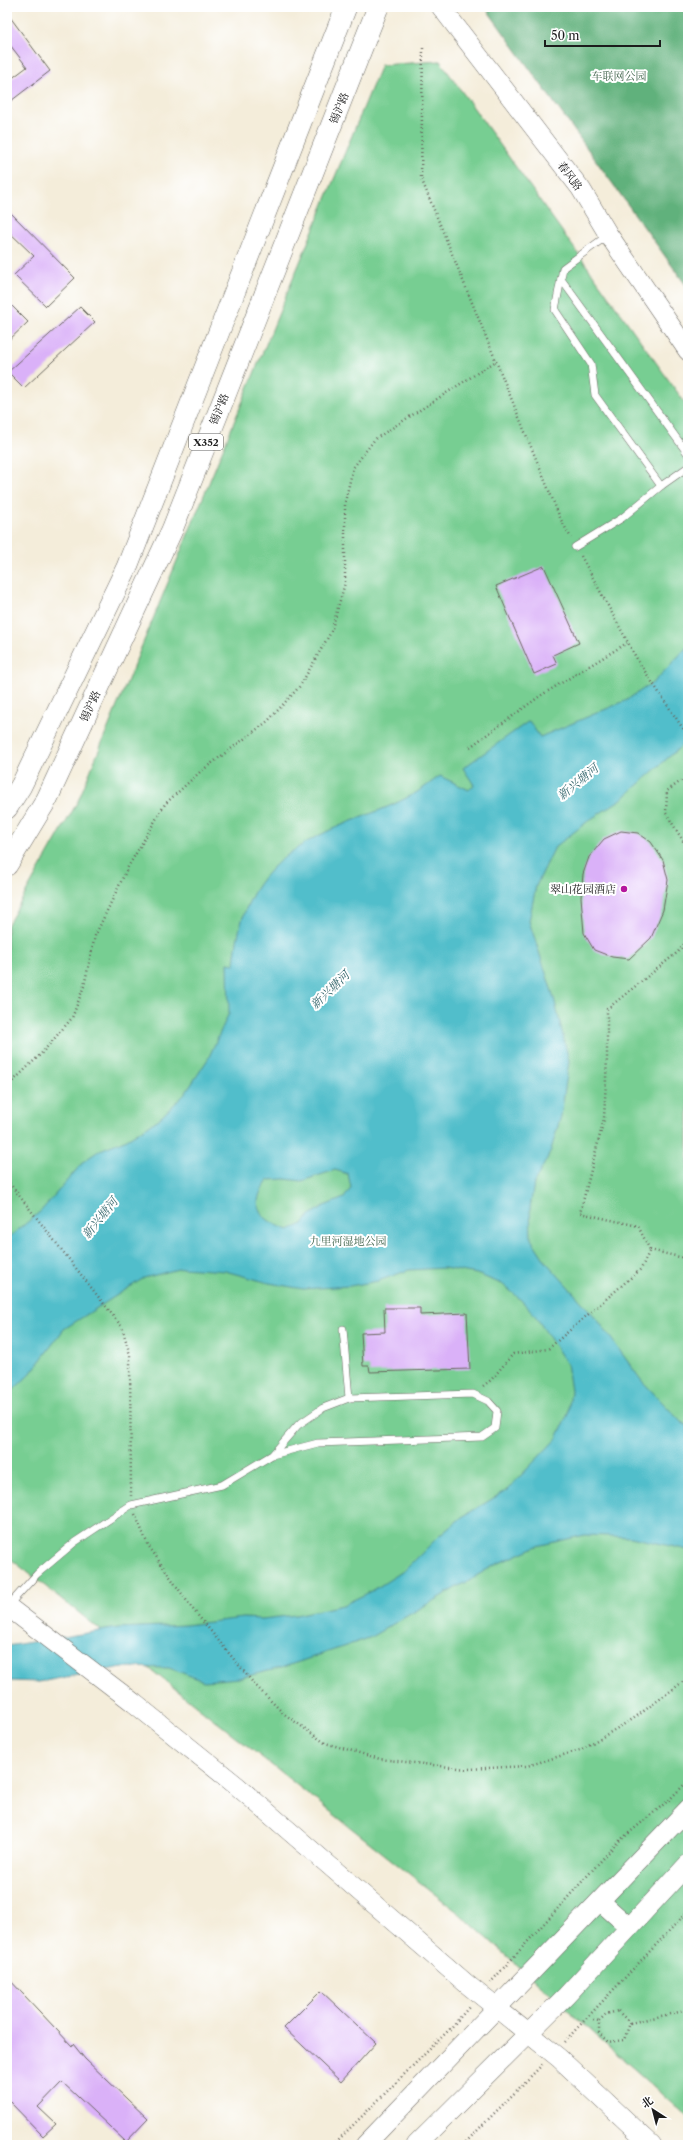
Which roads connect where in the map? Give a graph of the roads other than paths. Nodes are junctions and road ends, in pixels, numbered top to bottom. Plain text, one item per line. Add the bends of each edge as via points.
1 (346, 7) edge
2 (378, 7) edge
3 (441, 7) edge
4 (608, 234) junction
5 (561, 279) junction
6 (688, 351) edge
7 (688, 454) edge
8 (688, 467) edge
9 (661, 486) junction
10 (575, 547) road end
11 (7, 808) edge
12 (7, 866) edge
13 (343, 1329) dead end
14 (349, 1398) junction
15 (272, 1456) junction
16 (8, 1606) edge
17 (688, 1809) edge
18 (688, 1864) edge
19 (600, 1901) junction
20 (629, 1927) junction
21 (498, 2008) junction
22 (529, 2034) junction
23 (365, 2145) edge
24 (416, 2145) edge
25 (652, 2145) edge

1 - 11 main road, X352 via 127,567 21,786
2 - 12 main road, 锡沪路 / X352 via 172,530 47,799
3 - 4 main road, 春风路 via 580,189
4 - 5 lane via 563,268
4 - 6 main road, 春风路
5 - 7 lane
5 - 9 lane via 555,310 591,364 594,395
8 - 9 lane
9 - 10 lane via 622,518
13 - 14 lane
14 - 15 lane via 323,1408 298,1425
14 - 15 lane via 473,1394 488,1401 497,1411 494,1428 482,1437 318,1443
15 - 16 lane via 222,1485 131,1505 75,1542 37,1574
16 - 21 main road via 237,1786
17 - 19 main road
18 - 20 main road
19 - 20 main road
19 - 21 main road
20 - 22 main road
21 - 22 main road
21 - 23 main road
22 - 24 main road
22 - 25 main road

